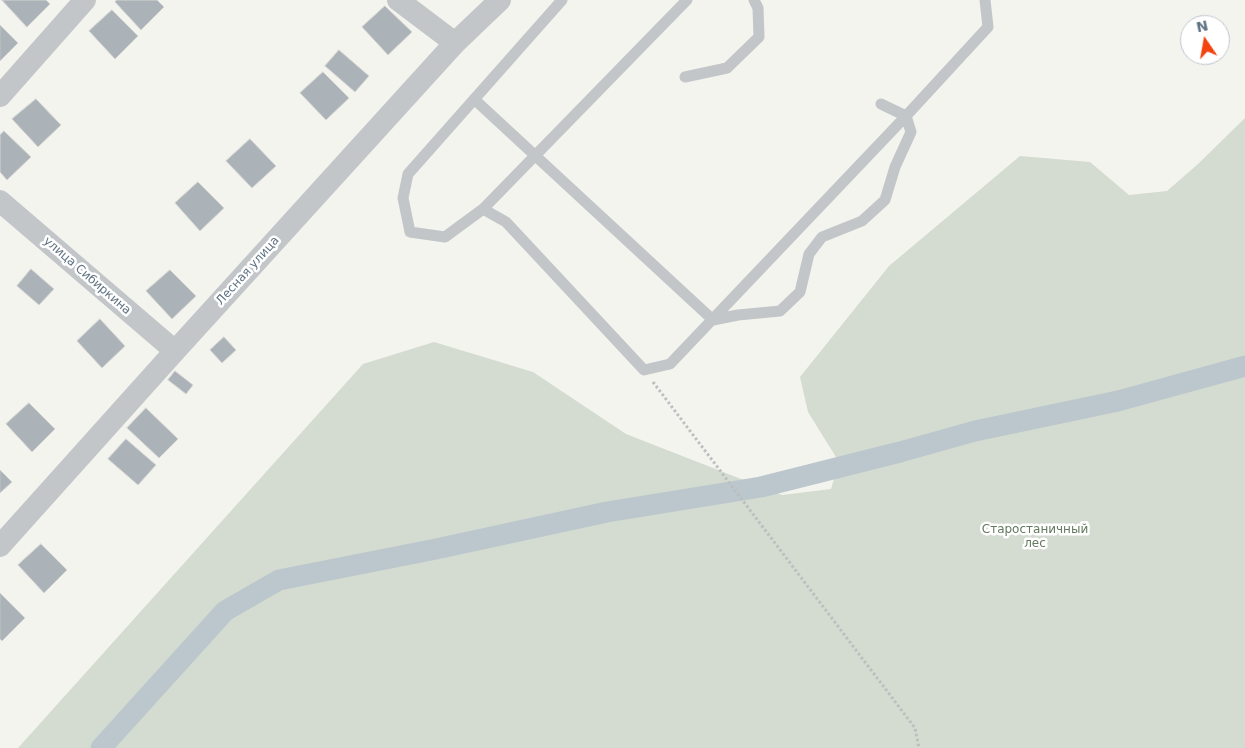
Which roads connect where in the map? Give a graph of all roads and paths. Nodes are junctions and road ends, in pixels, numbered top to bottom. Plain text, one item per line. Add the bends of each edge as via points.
1 (85, 0) edge
2 (398, 0) edge
3 (500, 0) edge
4 (562, 0) edge
5 (687, 0) edge
6 (754, 0) edge
7 (984, 0) edge
8 (455, 43) junction
9 (685, 77) dead end
10 (0, 96) edge
11 (474, 99) junction
12 (881, 104) dead end
13 (906, 116) junction
14 (533, 156) junction
15 (0, 201) edge
16 (483, 209) junction
17 (713, 320) junction
18 (175, 351) junction
19 (644, 370) junction
20 (0, 546) edge
21 (919, 748) edge

1 - 10 street
2 - 8 street
3 - 8 street, Лесная улица
4 - 11 lane
5 - 14 lane
6 - 9 lane via 758,8 759,37 727,68
7 - 13 lane via 988,27
8 - 18 street, Лесная улица
11 - 14 lane
11 - 16 lane via 408,174 403,198 410,232 445,237
12 - 13 lane
13 - 17 lane
13 - 17 lane via 911,132 885,200 862,221 822,237 809,254 800,292 780,311
14 - 16 lane
14 - 17 lane
15 - 18 street, улица Сибиркина
16 - 19 lane via 506,222
17 - 19 lane via 670,364
18 - 20 street, Лесная улица
19 - 21 path via 916,728

